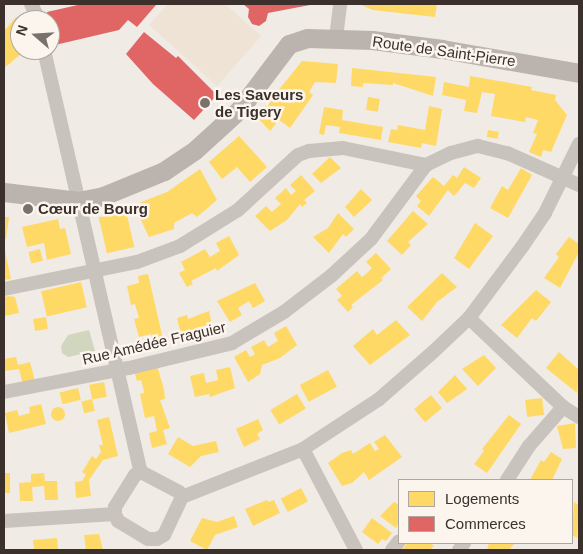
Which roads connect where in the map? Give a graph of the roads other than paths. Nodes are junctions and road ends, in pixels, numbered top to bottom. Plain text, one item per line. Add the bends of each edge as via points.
1 (340, 4) edge
2 (336, 38) junction
3 (46, 60) edge
4 (579, 73) edge
5 (579, 144) edge
6 (426, 165) junction
7 (563, 177) junction
8 (579, 185) edge
9 (4, 192) edge
10 (78, 201) junction
11 (94, 270) junction
12 (4, 289) edge
13 (469, 318) junction
14 (117, 369) junction
15 (4, 392) edge
16 (563, 407) junction
17 (579, 417) edge
18 (304, 449) junction
19 (141, 472) junction
20 (508, 479) edge
21 (182, 497) junction
22 (115, 514) junction
23 (4, 521) edge
24 (159, 545) edge
25 (356, 550) edge

1 - 2 street
2 - 4 street, Route de Saint-Pierre via 442,49
2 - 10 street, Route de Saint-Pierre via 307,38 290,44 239,110 194,150 164,171 103,196
3 - 10 street
5 - 7 street
6 - 7 street via 478,146 507,153
6 - 11 street via 342,148 309,151 298,155 238,210 180,246 152,258
6 - 14 street, Rue Amédée Fraguier via 371,239 332,276 284,312 232,343
7 - 8 street
7 - 13 street via 522,248
9 - 10 street
10 - 11 street
11 - 12 street
11 - 14 street
13 - 16 street
13 - 18 street via 378,400
14 - 15 street, Rue Amédée Fraguier
14 - 19 street
16 - 17 street
16 - 20 street via 529,446
18 - 21 street
18 - 25 street
19 - 21 street via 179,492
19 - 22 street via 135,475 115,506
21 - 24 street
22 - 23 street
22 - 24 street via 118,521

